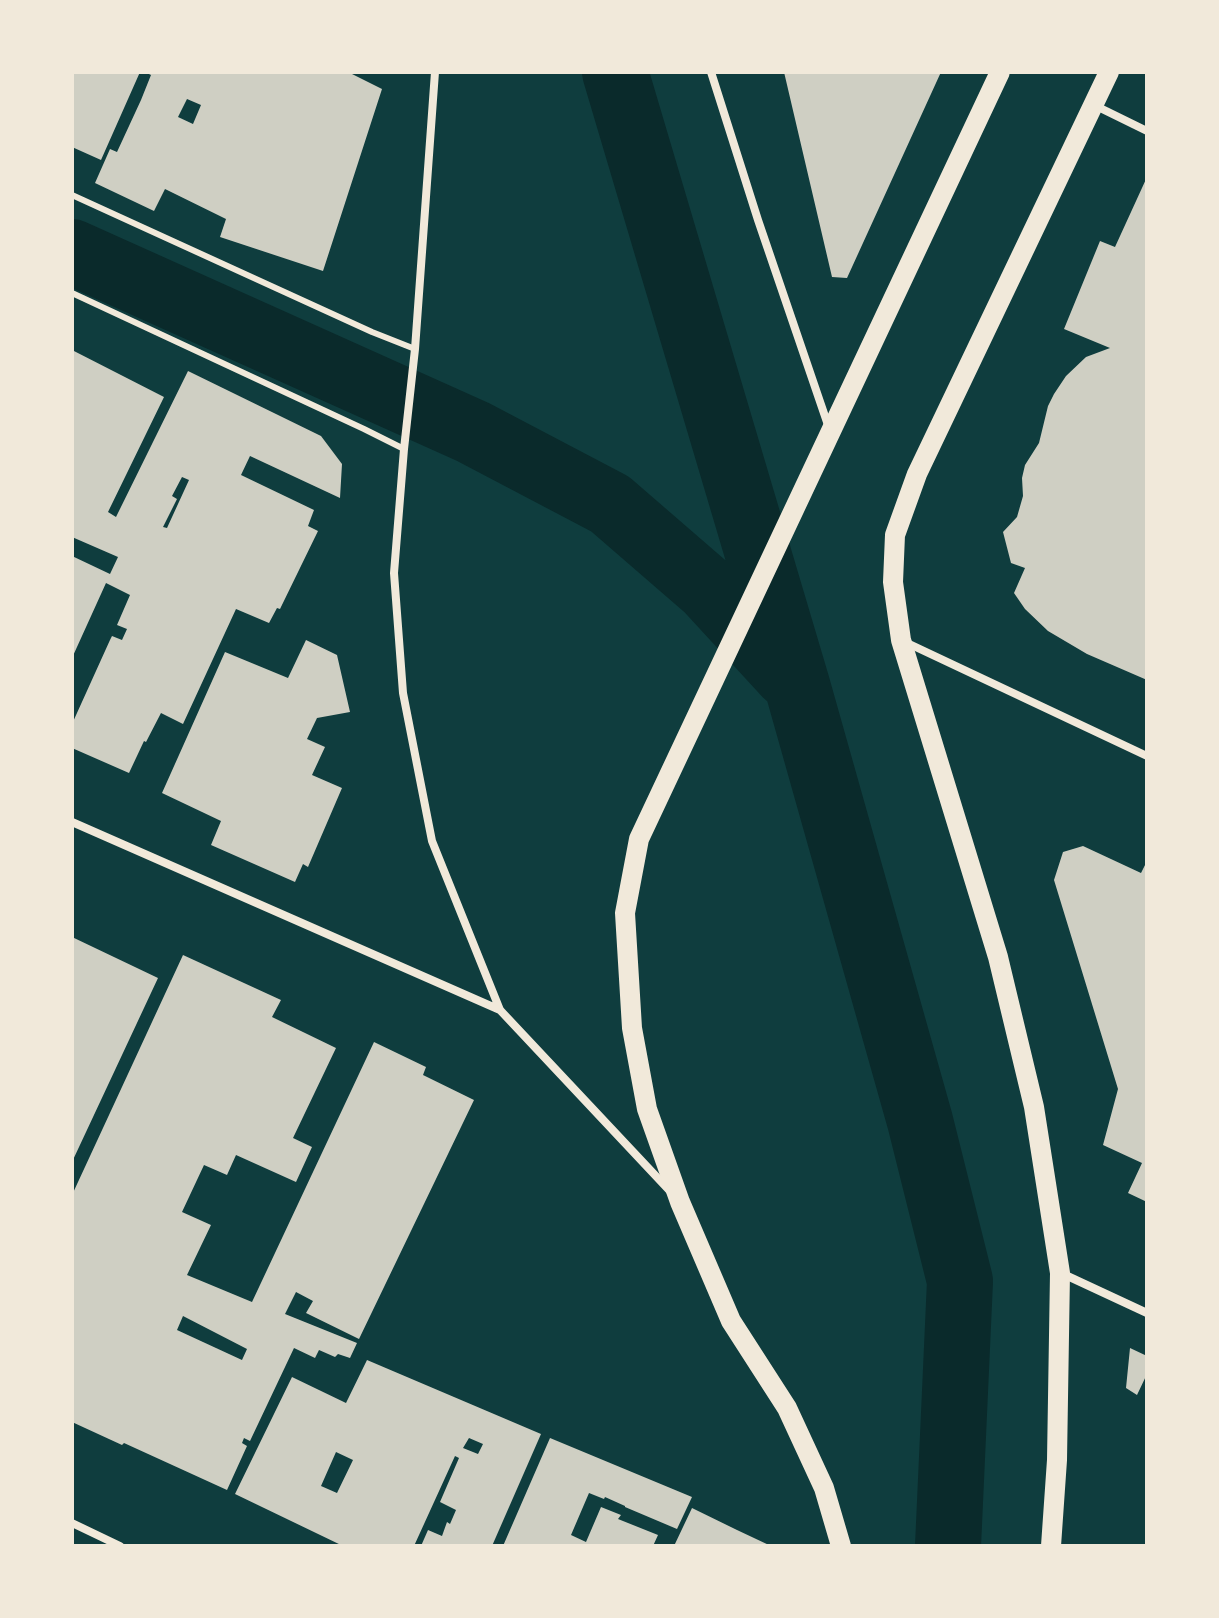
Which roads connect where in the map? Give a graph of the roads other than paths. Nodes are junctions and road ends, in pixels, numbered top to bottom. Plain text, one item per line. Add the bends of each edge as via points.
1 (435, 72) edge
2 (711, 72) edge
3 (1000, 72) edge
4 (1109, 72) edge
5 (1093, 105) junction
6 (1147, 131) edge
7 (72, 195) edge
8 (72, 293) edge
9 (415, 349) junction
10 (830, 432) junction
11 (404, 449) junction
12 (901, 640) junction
13 (1147, 756) edge
14 (72, 822) edge
15 (500, 1010) junction
16 (680, 1202) junction
17 (1060, 1273) junction
18 (1147, 1313) edge
19 (72, 1523) edge
20 (120, 1546) edge
21 (841, 1546) edge
22 (1051, 1546) edge

1 - 9 street
2 - 10 street
3 - 10 main road
4 - 5 main road
5 - 6 street
5 - 12 main road via 917,474 895,535 893,582
7 - 9 lane
8 - 11 lane
9 - 11 street
10 - 16 main road via 639,839 625,913 632,1028 647,1109
11 - 15 street via 394,573 403,693 432,841
12 - 13 street
12 - 17 main road via 998,957 1034,1107
14 - 15 street
15 - 16 street
16 - 21 main road via 731,1321 787,1408 824,1488
17 - 18 street
17 - 22 main road
19 - 20 street

